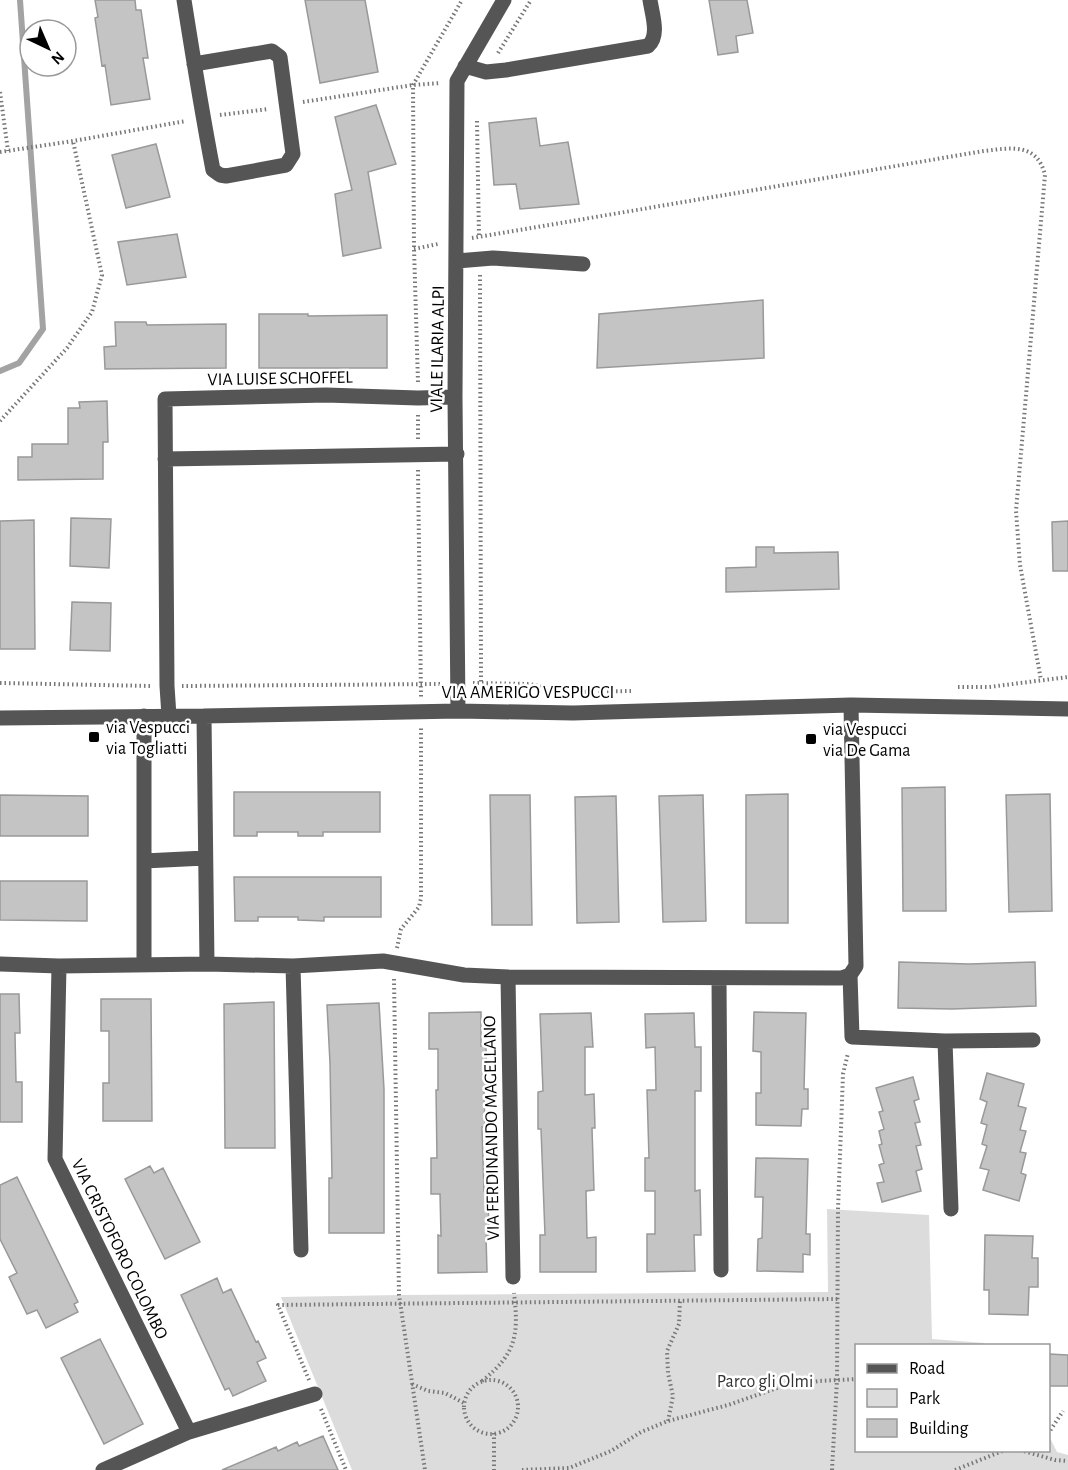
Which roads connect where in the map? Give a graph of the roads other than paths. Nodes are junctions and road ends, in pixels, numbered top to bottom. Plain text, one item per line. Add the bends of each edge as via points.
1 (184, 0) edge
2 (504, 0) edge
3 (650, 0) edge
4 (194, 64) junction
5 (465, 66) junction
6 (457, 261) junction
7 (583, 264) dead end
8 (455, 397) junction
9 (457, 454) junction
10 (165, 459) junction
11 (851, 705) junction
12 (1068, 709) edge
13 (458, 711) junction
14 (144, 716) junction
15 (169, 716) junction
16 (204, 716) junction
17 (0, 717) edge
18 (205, 858) junction
19 (144, 861) junction
20 (0, 964) edge
21 (144, 964) junction
22 (207, 964) junction
23 (59, 966) junction
24 (293, 966) junction
25 (850, 975) junction
26 (508, 977) junction
27 (718, 979) junction
28 (1033, 1040) dead end
29 (945, 1041) junction
30 (951, 1209) dead end
31 (301, 1250) dead end
32 (721, 1270) dead end
33 (513, 1277) dead end
34 (315, 1394) dead end
35 (189, 1432) junction
36 (103, 1470) edge

1 - 4 street
2 - 5 street, VIALE ILARIA ALPI
3 - 5 street via 655,34 648,46 499,71
4 - 4 street via 213,170 226,176 286,165 293,154 280,57 272,51
5 - 6 street, VIALE ILARIA ALPI via 457,81
6 - 7 street via 493,258
6 - 8 street, VIALE ILARIA ALPI
8 - 9 street, VIALE ILARIA ALPI
8 - 10 street, VIA LUISE SCHOFFEL via 165,399
9 - 10 street
9 - 13 street, VIALE ILARIA ALPI
10 - 15 street, VIA LUISE SCHOFFEL
11 - 12 street, VIA AMERIGO VESPUCCI
11 - 13 street, VIA AMERIGO VESPUCCI via 573,713
11 - 25 street via 856,966
13 - 16 street, VIA AMERIGO VESPUCCI
14 - 15 street, VIA AMERIGO VESPUCCI
14 - 17 street, VIA AMERIGO VESPUCCI
14 - 19 street
15 - 16 street, VIA AMERIGO VESPUCCI
16 - 18 street
18 - 19 street
18 - 22 street
19 - 21 street
20 - 23 street
21 - 22 street
21 - 23 street
22 - 24 street
23 - 35 street, VIA CRISTOFORO COLOMBO via 55,1159
24 - 26 street via 383,961 464,975
24 - 31 street
25 - 27 street
25 - 29 street via 852,1038
26 - 27 street
26 - 33 street, VIA FERDINANDO MAGELLANO
27 - 32 street
28 - 29 street
29 - 30 street
34 - 35 street
35 - 36 street

